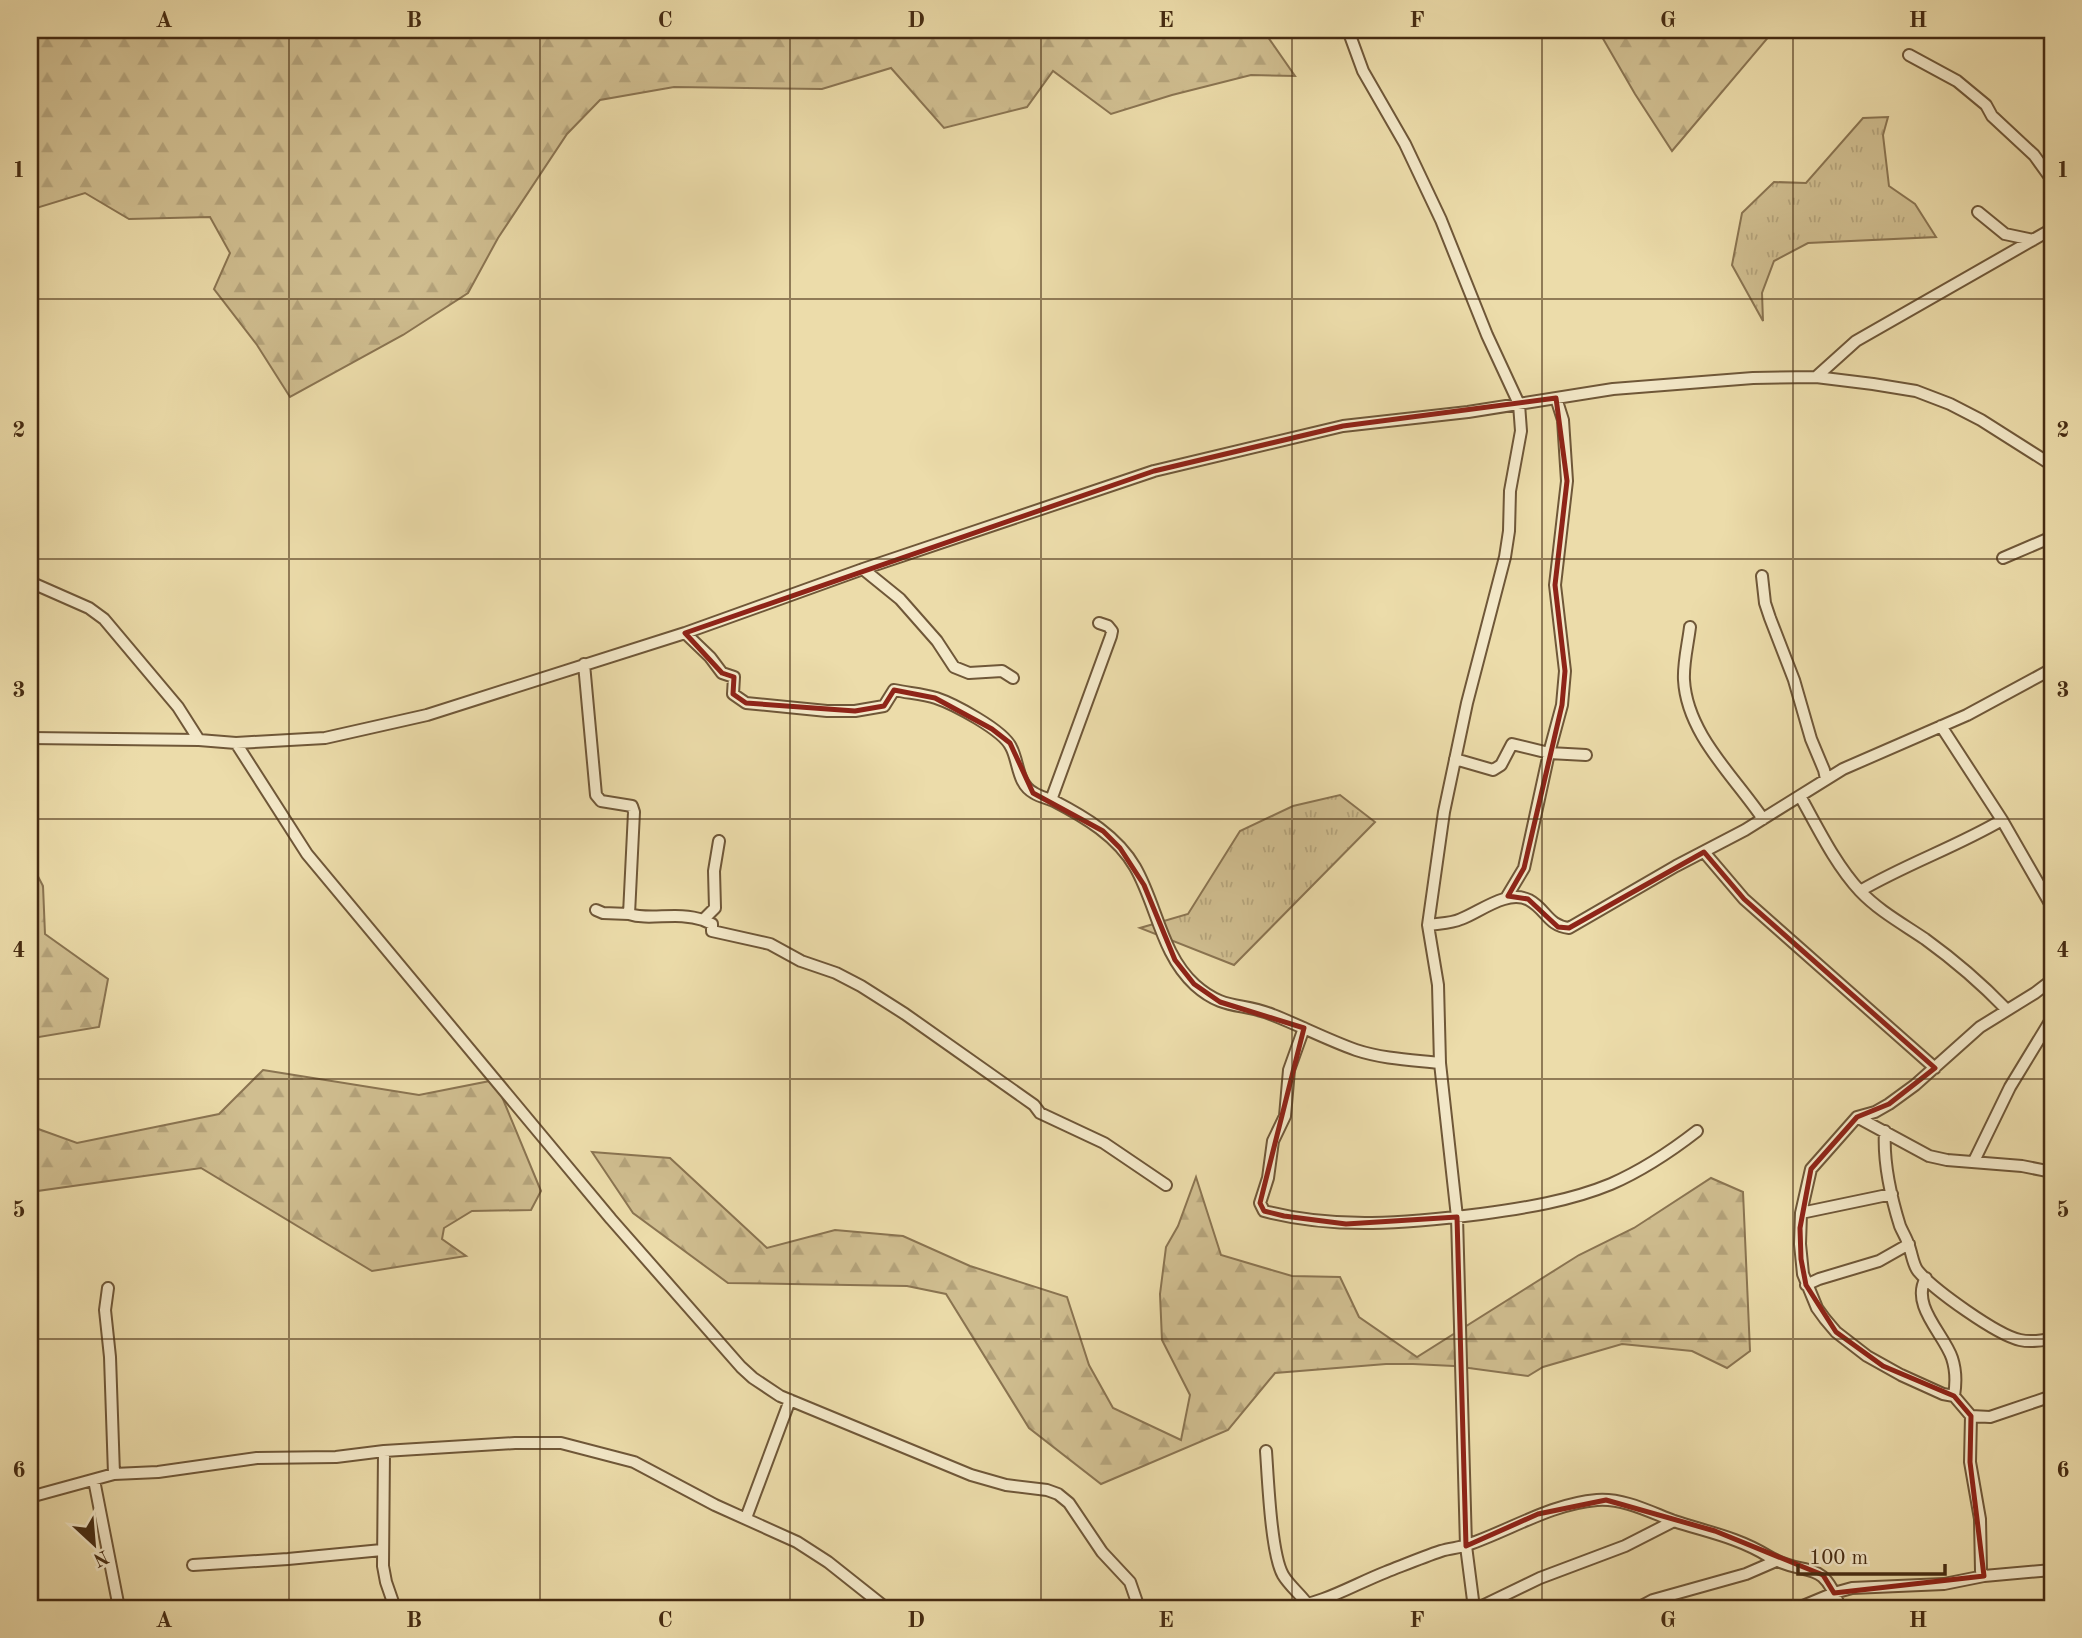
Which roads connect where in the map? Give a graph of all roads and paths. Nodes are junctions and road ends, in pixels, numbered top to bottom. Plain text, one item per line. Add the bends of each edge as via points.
1 (1348, 30) edge
2 (1909, 55) dead end
3 (2052, 180) edge
4 (1978, 212) dead end
5 (2052, 229) edge
6 (2033, 240) junction
7 (1816, 377) junction
8 (1556, 398) junction
9 (1519, 404) junction
10 (2052, 465) edge
11 (2052, 537) edge
12 (2003, 558) dead end
13 (863, 569) junction
14 (1762, 576) dead end
15 (30, 582) edge
16 (1099, 623) dead end
17 (1690, 626) dead end
18 (685, 633) junction
19 (584, 664) junction
20 (2052, 670) edge
21 (1013, 678) dead end
22 (1941, 726) junction
23 (30, 738) edge
24 (199, 740) junction
25 (236, 743) junction
26 (1549, 753) junction
27 (1586, 755) dead end
28 (1455, 759) junction
29 (1826, 779) junction
30 (1800, 796) junction
31 (1051, 800) junction
32 (1763, 819) junction
33 (2002, 820) junction
34 (719, 841) dead end
35 (1704, 852) junction
36 (1860, 891) junction
37 (1506, 898) junction
38 (2052, 907) edge
39 (596, 910) dead end
40 (629, 914) junction
41 (703, 920) junction
42 (1428, 925) junction
43 (2052, 980) edge
44 (2006, 1009) junction
45 (2052, 1018) edge
46 (1304, 1028) junction
47 (1440, 1063) junction
48 (1935, 1068) junction
49 (1857, 1117) junction
50 (1698, 1131) dead end
51 (1885, 1131) junction
52 (1974, 1161) junction
53 (2052, 1172) edge
54 (1166, 1185) dead end
55 (1892, 1194) junction
56 (1801, 1213) junction
57 (1457, 1217) junction
58 (1909, 1244) junction
59 (1926, 1278) junction
60 (1806, 1285) junction
61 (108, 1288) dead end
62 (2052, 1338) edge
63 (1954, 1396) junction
64 (2052, 1396) edge
65 (790, 1400) junction
66 (1971, 1416) junction
67 (384, 1451) junction
68 (1266, 1451) dead end
69 (114, 1474) junction
70 (94, 1480) junction
71 (30, 1497) edge
72 (746, 1518) junction
73 (1674, 1521) junction
74 (1466, 1546) junction
75 (382, 1550) junction
76 (1776, 1561) junction
77 (193, 1565) dead end
78 (2052, 1570) edge
79 (1984, 1576) junction
80 (1834, 1592) junction
81 (1310, 1607) edge
82 (119, 1608) edge
83 (395, 1608) edge
84 (887, 1608) edge
85 (1139, 1608) edge
86 (1287, 1608) edge
87 (1476, 1608) edge
88 (1638, 1608) edge
89 (1798, 1608) edge
90 (1839, 1608) edge

1 - 9 street via 1363,71 1441,220
2 - 3 street via 1956,81 1986,105
4 - 6 street via 2005,234
5 - 6 street
6 - 7 street via 1856,341
7 - 8 street via 1613,389
7 - 10 street via 1916,391 1981,420
8 - 9 street
8 - 26 street via 1563,419 1567,481 1555,585 1565,671 1562,705
9 - 13 street via 1343,426 1154,471
9 - 28 street via 1521,432 1505,557
11 - 12 street
13 - 18 street
13 - 21 street via 900,599 954,667 969,673 1002,671
14 - 29 street via 1765,603
15 - 24 street via 104,619 178,707
16 - 31 street via 1108,626 1111,636
17 - 32 street via 1684,678 1695,720
18 - 19 street
18 - 31 street via 722,673 734,677 733,694 746,703 855,711 884,706 894,690 956,707 1010,743 1024,785
19 - 25 street via 426,715 325,738
19 - 40 street via 596,796 601,801 626,803 634,812
20 - 22 street
22 - 29 street
22 - 33 street
23 - 24 street
24 - 25 street
25 - 65 street via 307,854 520,1111 741,1367
26 - 27 street
26 - 28 street via 1512,744 1501,765 1493,770
26 - 37 street via 1524,867
28 - 42 street
29 - 30 street
30 - 32 street
30 - 36 street
31 - 46 street via 1103,831 1134,865 1161,933 1195,984 1220,1002 1272,1014
32 - 35 street
33 - 36 street
33 - 38 street
34 - 41 street via 715,908
35 - 37 street via 1569,928 1558,927 1528,899
35 - 48 street via 1744,899
36 - 44 street via 1972,976
37 - 42 street via 1462,919
39 - 40 street
40 - 41 street
41 - 54 street via 712,924 712,931 770,944 861,986 1040,1113 1104,1143
42 - 47 street via 1438,985
43 - 44 street
44 - 48 street
45 - 52 street via 2010,1087
46 - 47 street via 1357,1050
46 - 57 street via 1289,1070 1285,1116 1273,1141 1261,1195 1264,1211 1316,1221 1378,1225
47 - 57 street
48 - 49 street via 1889,1104
49 - 51 street
49 - 56 street via 1811,1169
50 - 57 street via 1647,1167 1609,1185 1521,1209
51 - 52 street via 1930,1156
51 - 55 street
52 - 53 street
55 - 56 street
55 - 58 street
56 - 60 street
57 - 74 street
58 - 59 street via 1916,1270
58 - 60 street via 1879,1261
59 - 62 street via 1996,1330 2021,1340
59 - 63 street via 1922,1297 1953,1360
60 - 63 street via 1825,1320 1867,1356
61 - 69 street via 105,1310
63 - 66 street
64 - 66 street via 1990,1417
65 - 72 street
65 - 85 street via 971,1475 1058,1494 1130,1582
66 - 79 street via 1971,1471
67 - 69 street via 257,1458
67 - 72 street via 561,1443 634,1462
67 - 75 street
68 - 81 street via 1279,1567
69 - 70 street
70 - 71 street
70 - 82 street
72 - 84 street via 797,1542
73 - 74 street via 1637,1506 1596,1500 1538,1514
73 - 76 street via 1715,1531
73 - 87 street
74 - 81 street via 1417,1560
74 - 87 street
75 - 77 street
75 - 83 street
76 - 80 street via 1823,1575
76 - 88 street
78 - 79 street
79 - 80 street via 1944,1584
80 - 89 street
80 - 90 street
81 - 86 street

